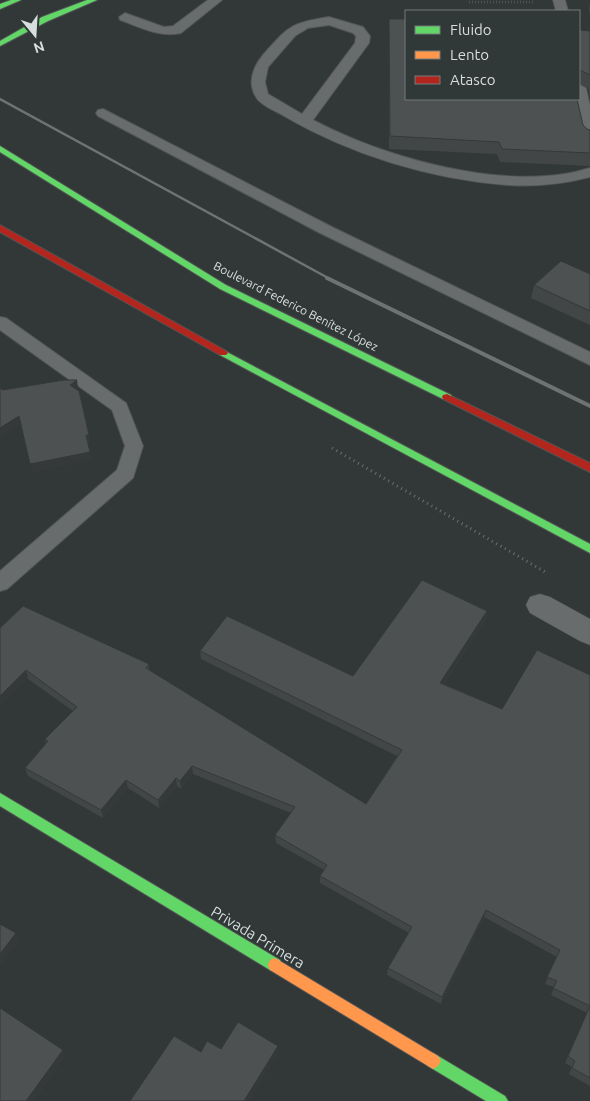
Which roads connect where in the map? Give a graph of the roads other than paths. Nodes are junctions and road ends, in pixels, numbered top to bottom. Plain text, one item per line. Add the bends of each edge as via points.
1 (17, 0) edge
2 (94, 0) edge
3 (216, 0) edge
4 (0, 7) edge
5 (125, 17) dead end
6 (0, 44) edge
7 (580, 92) edge
8 (103, 113) dead end
9 (304, 122) junction
10 (590, 137) edge
11 (0, 148) edge
12 (590, 172) edge
13 (0, 228) edge
14 (0, 322) edge
15 (590, 359) edge
16 (590, 468) edge
17 (590, 548) edge
18 (0, 583) edge
19 (540, 605) dead end
20 (590, 633) edge
21 (0, 799) edge
22 (500, 1101) edge

1 - 4 main road
2 - 6 main road
3 - 5 lane via 176,30 163,31
7 - 10 lane
8 - 15 lane via 326,230
9 - 9 lane via 362,43 364,36 358,30 329,21 304,25 290,33 261,66 258,82 262,96
9 - 12 lane via 360,147 416,164 480,177 540,182 575,178
11 - 16 main road, Boulevard Federico Benítez López via 223,286
13 - 17 main road via 158,318
14 - 18 lane via 120,407 134,446 126,473
19 - 20 street
21 - 22 main road, Privada Primera

